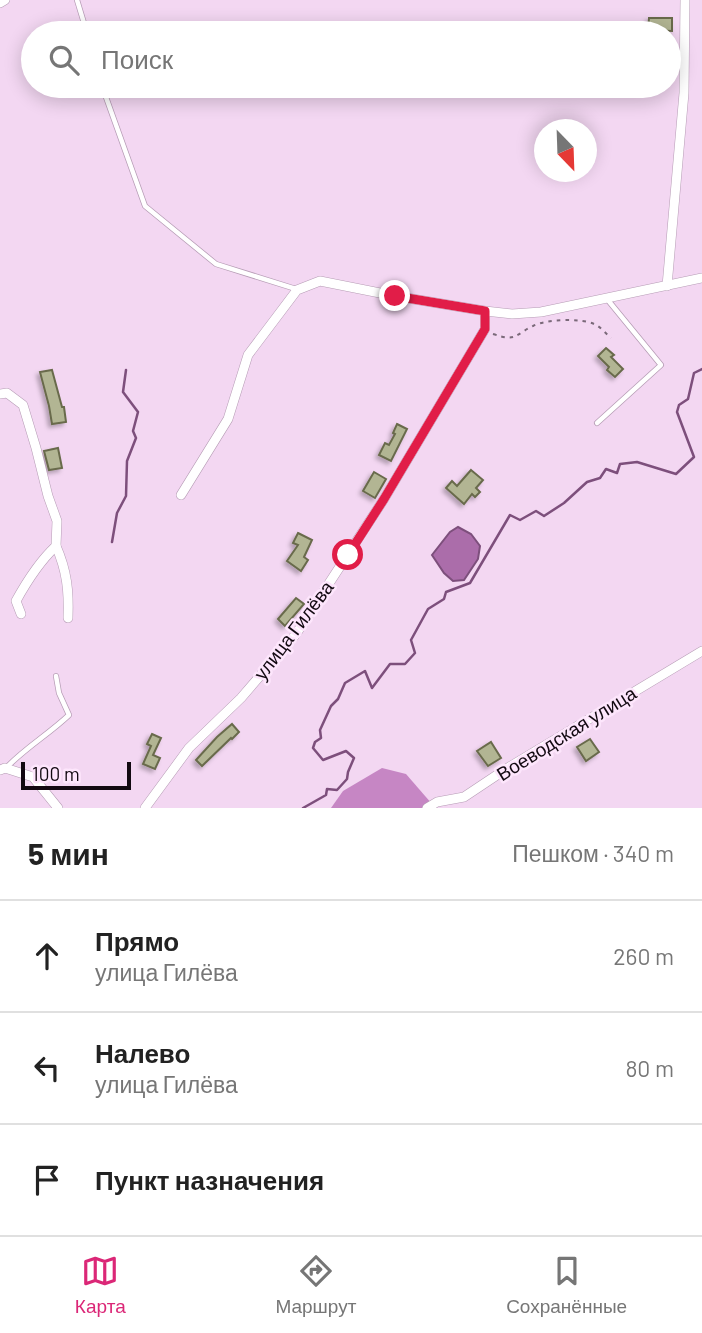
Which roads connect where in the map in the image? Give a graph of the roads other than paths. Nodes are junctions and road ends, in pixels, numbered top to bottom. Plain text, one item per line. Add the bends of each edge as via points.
1 (5, 0) edge
2 (78, 0) edge
3 (685, 0) edge
4 (0, 3) edge
5 (84, 21) edge
6 (106, 98) edge
7 (702, 278) edge
8 (667, 286) junction
9 (297, 290) junction
10 (606, 298) junction
11 (485, 311) junction
12 (0, 394) edge
13 (597, 423) dead end
14 (181, 495) dead end
15 (56, 546) junction
16 (21, 614) dead end
17 (68, 618) dead end
18 (702, 651) edge
19 (56, 676) dead end
20 (3, 769) edge
21 (58, 808) edge
22 (145, 808) edge
23 (427, 808) edge

1 - 4 street
2 - 5 lane
3 - 8 street via 684,93
6 - 9 lane via 145,206 216,264
7 - 8 street
8 - 10 street
9 - 11 street via 320,281
9 - 14 street via 248,355 228,419
10 - 11 street via 541,312
10 - 13 lane via 661,365
11 - 22 street, улица Гилёва via 485,329 384,499 296,634 241,698 189,748
12 - 15 street via 23,405 57,521
15 - 16 street via 16,600
15 - 17 street via 69,593
18 - 23 street, Воеводская улица via 464,797
19 - 20 lane via 69,715
20 - 21 street via 33,777

